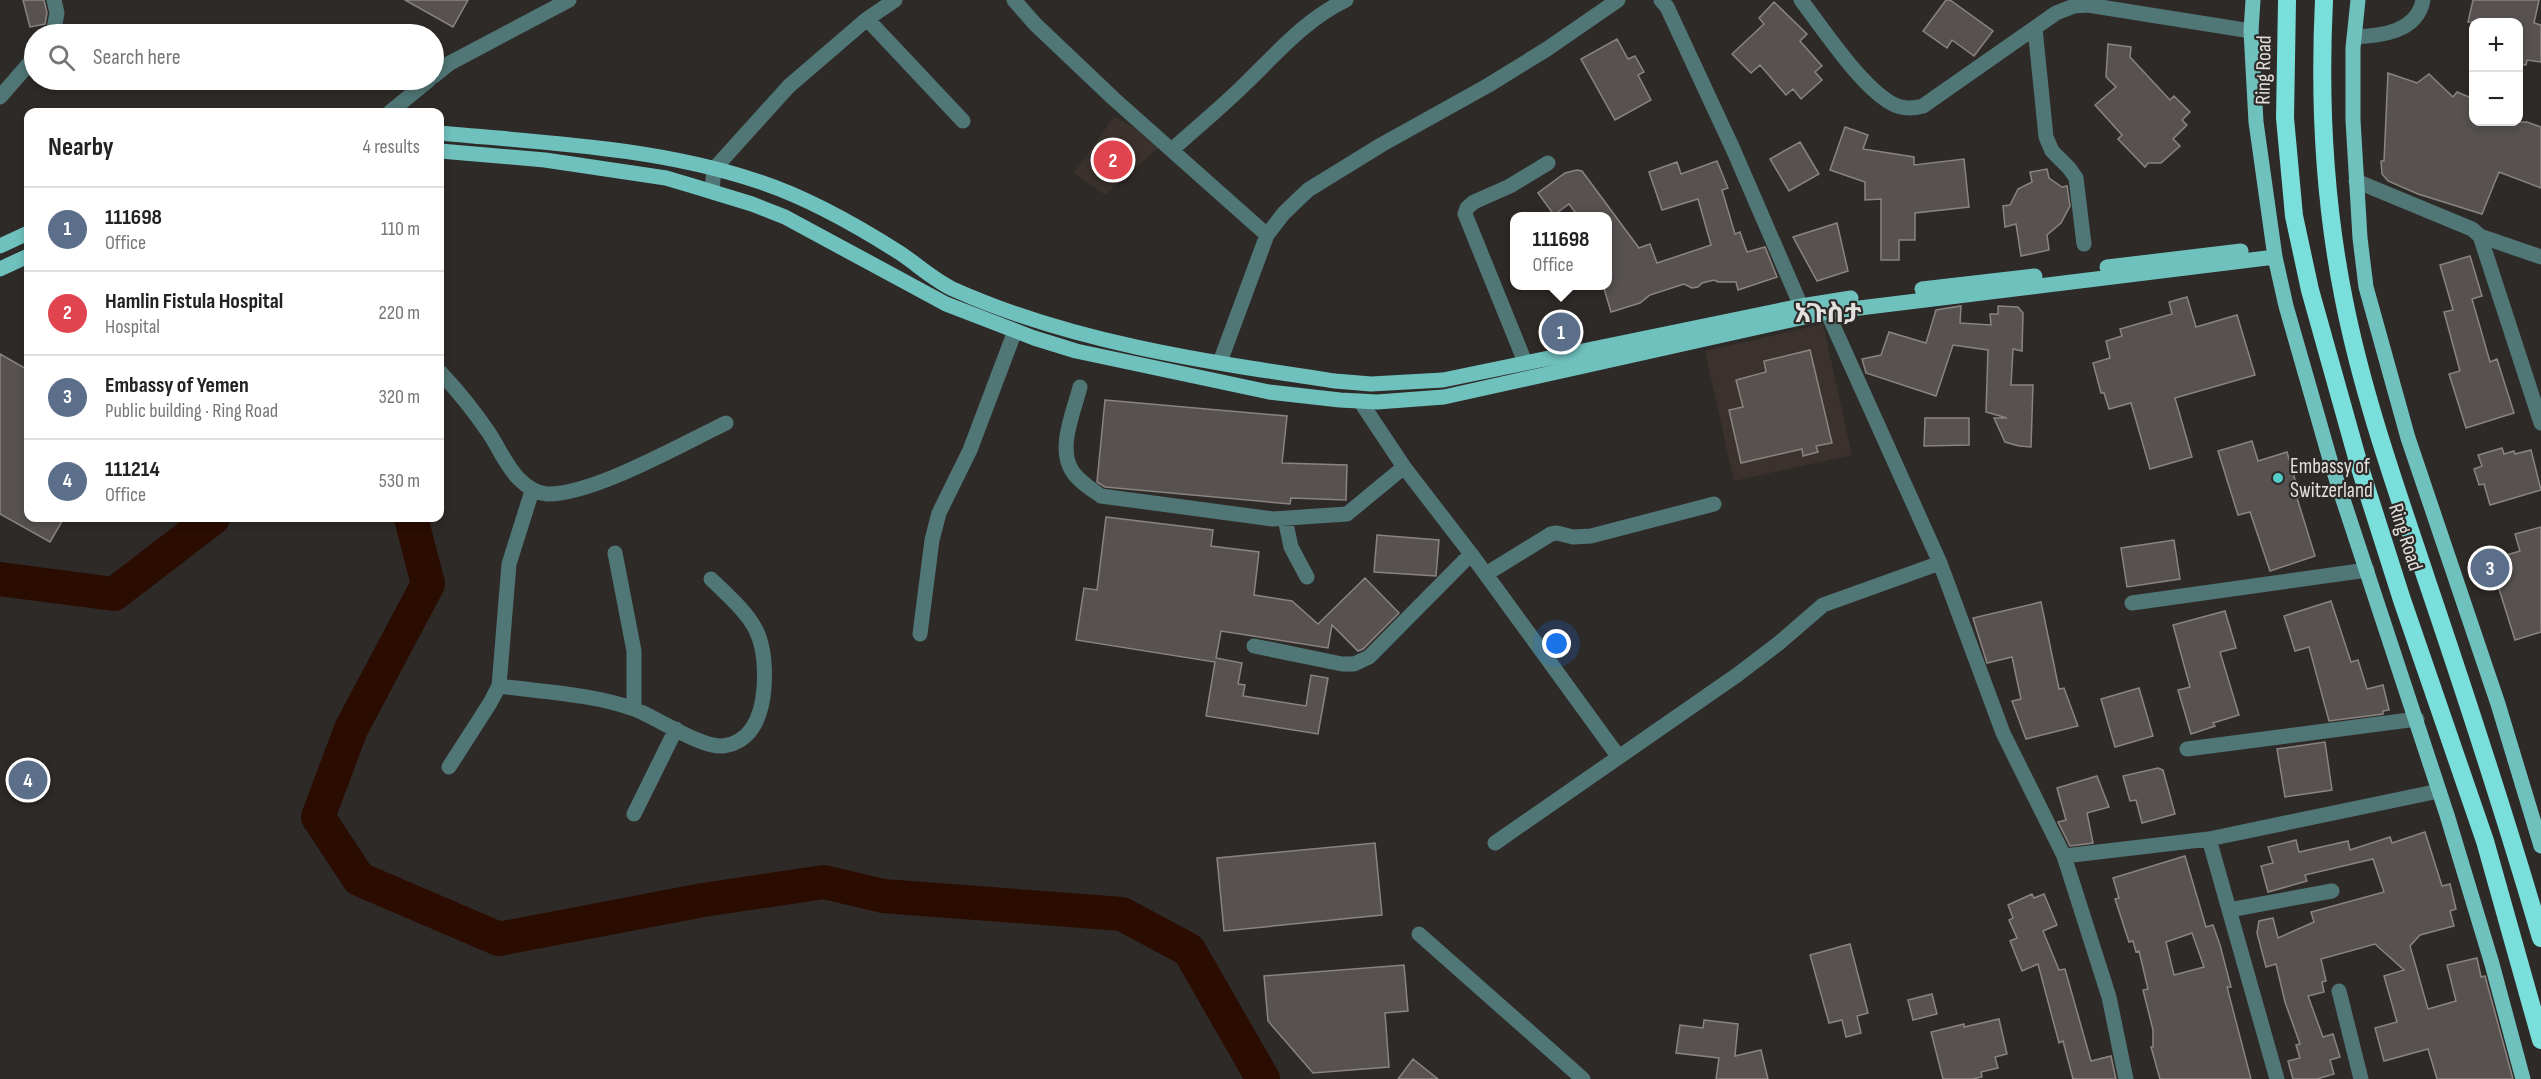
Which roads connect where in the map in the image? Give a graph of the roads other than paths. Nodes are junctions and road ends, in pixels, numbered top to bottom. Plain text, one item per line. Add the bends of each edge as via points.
1 (54, 0) edge
2 (569, 0) edge
3 (1014, 0) edge
4 (1346, 0) edge
5 (1618, 0) edge
6 (1801, 0) edge
7 (2253, 0) edge
8 (2287, 0) edge
9 (2324, 0) edge
10 (2358, 0) edge
11 (2423, 0) edge
12 (1668, 2) edge
13 (884, 3) edge
14 (2088, 3) edge
15 (867, 19) junction
16 (55, 24) edge
17 (2035, 28) junction
18 (2251, 31) junction
19 (2354, 37) junction
20 (444, 68) edge
21 (24, 69) edge
22 (417, 90) edge
23 (0, 97) edge
24 (395, 108) edge
25 (963, 121) dead end
26 (444, 133) edge
27 (1173, 149) junction
28 (444, 151) edge
29 (1548, 162) dead end
30 (714, 169) junction
31 (2356, 181) junction
32 (712, 191) junction
33 (24, 235) edge
34 (1267, 235) junction
35 (2480, 236) junction
36 (2084, 244) dead end
37 (0, 246) edge
38 (2274, 252) junction
39 (2541, 257) edge
40 (24, 258) edge
41 (0, 269) edge
42 (1801, 306) junction
43 (1827, 312) junction
44 (1014, 330) junction
45 (1220, 362) junction
46 (1525, 362) junction
47 (444, 377) edge
48 (1080, 387) dead end
49 (1360, 401) junction
50 (726, 423) dead end
51 (2541, 423) edge
52 (1404, 467) junction
53 (532, 490) junction
54 (1714, 504) dead end
55 (1285, 519) junction
56 (615, 554) dead end
57 (1472, 554) junction
58 (1940, 563) junction
59 (2367, 570) junction
60 (1486, 574) junction
61 (1307, 576) dead end
62 (711, 579) dead end
63 (2132, 603) dead end
64 (920, 634) dead end
65 (1254, 646) dead end
66 (499, 686) junction
67 (634, 709) junction
68 (2417, 719) junction
69 (676, 729) junction
70 (2187, 750) dead end
71 (1618, 756) junction
72 (449, 767) dead end
73 (2439, 791) junction
74 (634, 814) dead end
75 (2209, 839) junction
76 (1495, 843) dead end
77 (2541, 846) edge
78 (2064, 856) junction
79 (2332, 891) dead end
80 (2229, 910) junction
81 (1419, 934) dead end
82 (2541, 938) edge
83 (2339, 991) dead end
84 (2541, 1040) edge
85 (1583, 1079) edge
86 (2126, 1079) edge
87 (2277, 1079) edge
88 (2361, 1079) edge
89 (2523, 1079) edge

1 - 16 street
2 - 20 street
3 - 27 street via 1114,99
4 - 27 street via 1326,9 1301,29
5 - 34 street via 1487,86 1308,190
6 - 17 street via 1858,74 1891,103 1912,109 1923,106
7 - 18 main road
8 - 84 highway, Ring Road via 2285,118 2294,216 2310,290 2377,521 2485,841
9 - 82 highway, Ring Road via 2321,64 2325,172 2356,357
10 - 19 main road
11 - 19 street via 2412,22 2391,33
12 - 42 street
13 - 15 street
14 - 17 street via 2056,13
14 - 18 street
15 - 25 street
15 - 30 street via 789,86
17 - 36 street via 2046,137 2052,151 2076,178
18 - 38 main road via 2256,122
19 - 31 main road
21 - 23 street
22 - 24 street
26 - 30 main road via 653,156
27 - 34 street
28 - 32 main road via 666,178
29 - 46 street via 1474,202 1465,214
30 - 32 street
30 - 45 main road via 803,200 899,253 951,288 987,304 1120,344
31 - 35 street via 2472,229
31 - 77 main road via 2366,287 2383,354
32 - 44 main road via 784,217 946,304
33 - 37 main road
34 - 45 street
35 - 39 street
35 - 51 street
38 - 42 main road
38 - 43 main road
38 - 59 main road via 2325,441
40 - 41 main road
42 - 46 main road
43 - 49 main road via 1444,397
43 - 58 street
44 - 49 main road via 1076,351 1234,385
44 - 64 street via 970,450 939,513
45 - 46 main road via 1371,384 1443,380
47 - 53 street via 512,471
48 - 55 street via 1066,446 1070,468 1101,496
49 - 52 street
50 - 53 street via 588,486 548,494
52 - 55 street via 1347,514
52 - 57 street
53 - 66 street via 508,564
54 - 60 street via 1591,536 1551,534
55 - 61 street via 1291,547
56 - 67 street via 634,651
57 - 60 street
57 - 65 street via 1369,657 1354,664
58 - 71 street via 1823,605 1737,675
58 - 78 street via 2003,733
59 - 63 street
59 - 68 main road
60 - 71 street
62 - 69 street via 746,614 761,639 765,670 762,710 745,735 720,746
66 - 67 street
66 - 72 street
67 - 69 street
68 - 70 street
68 - 73 main road
69 - 74 street
71 - 76 street
73 - 75 street
73 - 89 main road
75 - 78 street
75 - 80 street
78 - 86 street via 2109,997
79 - 80 street
80 - 87 street
81 - 85 street
83 - 88 street

